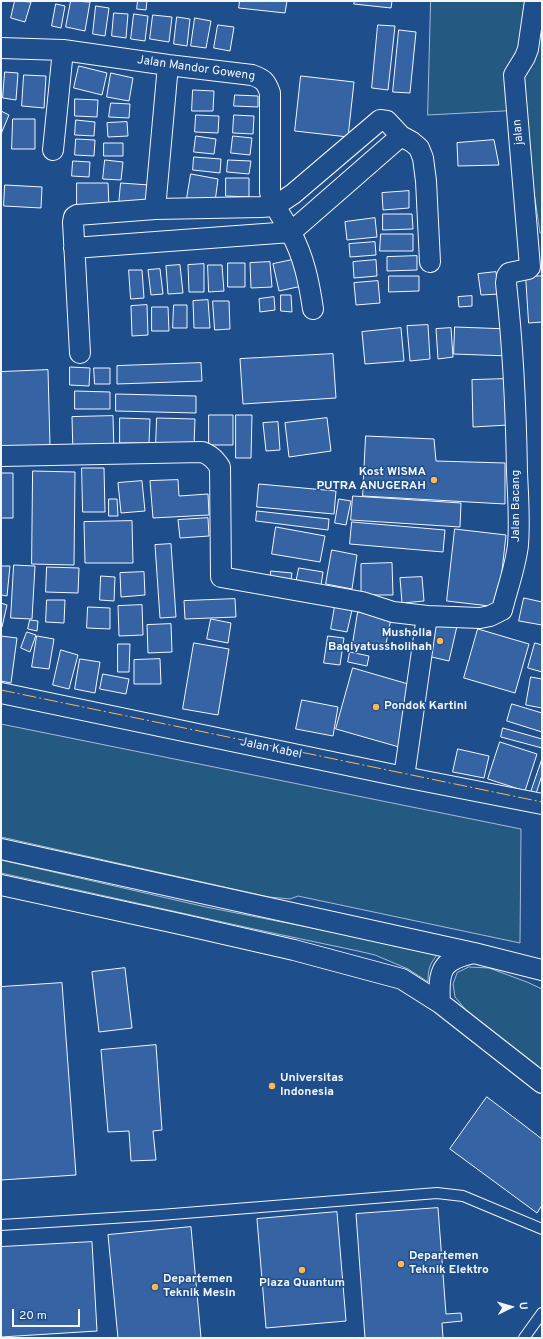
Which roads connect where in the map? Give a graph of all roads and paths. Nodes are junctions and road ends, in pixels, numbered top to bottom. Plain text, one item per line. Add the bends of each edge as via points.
1 (535, 1) edge
2 (1, 48) edge
3 (63, 50) junction
4 (168, 65) junction
5 (402, 136) junction
6 (53, 150) dead end
7 (275, 206) junction
8 (156, 209) junction
9 (291, 232) junction
10 (74, 248) junction
11 (430, 262) dead end
12 (506, 283) joint
13 (313, 309) dead end
14 (80, 353) dead end
15 (1, 456) edge
16 (427, 616) junction
17 (1, 693) edge
18 (404, 777) junction
19 (542, 804) edge
20 (1, 849) edge
21 (1, 885) edge
22 (474, 953) junction
23 (542, 970) edge
24 (440, 1003) junction
25 (542, 1083) edge
26 (1, 1224) edge
27 (542, 1229) edge
28 (542, 1313) edge
29 (524, 1338) edge

1 - 12 street, jalan via 530,42 514,75 530,266 528,269 509,272
2 - 3 street, Jalan Mandor Goweng
3 - 4 street, Jalan Mandor Goweng
3 - 6 street
4 - 7 street, Jalan Mandor Goweng via 252,75 264,80 270,93 270,192
4 - 8 street
5 - 7 street via 386,121 378,120 293,194
5 - 9 street
5 - 11 street via 418,148 423,158
7 - 8 street
7 - 9 street, Jalan Mandor Goweng
8 - 10 street via 77,215 73,222
9 - 10 street
9 - 13 street, Jalan Mandor Goweng via 303,259
10 - 14 street
12 - 16 street, Jalan Bacang via 516,415 518,509 518,546 510,580 502,610 490,616
15 - 16 street, Jalan Bacang via 202,452 208,454 220,467 221,577 362,602 394,612
16 - 18 street
17 - 18 street, Jalan Kabel
18 - 19 street, Jalan Kabel
20 - 22 street
21 - 24 street via 294,950 402,979
22 - 23 street
22 - 24 street via 459,956 448,963 440,979
24 - 25 street
26 - 27 lane via 160,1215 438,1193 463,1196
28 - 29 lane

